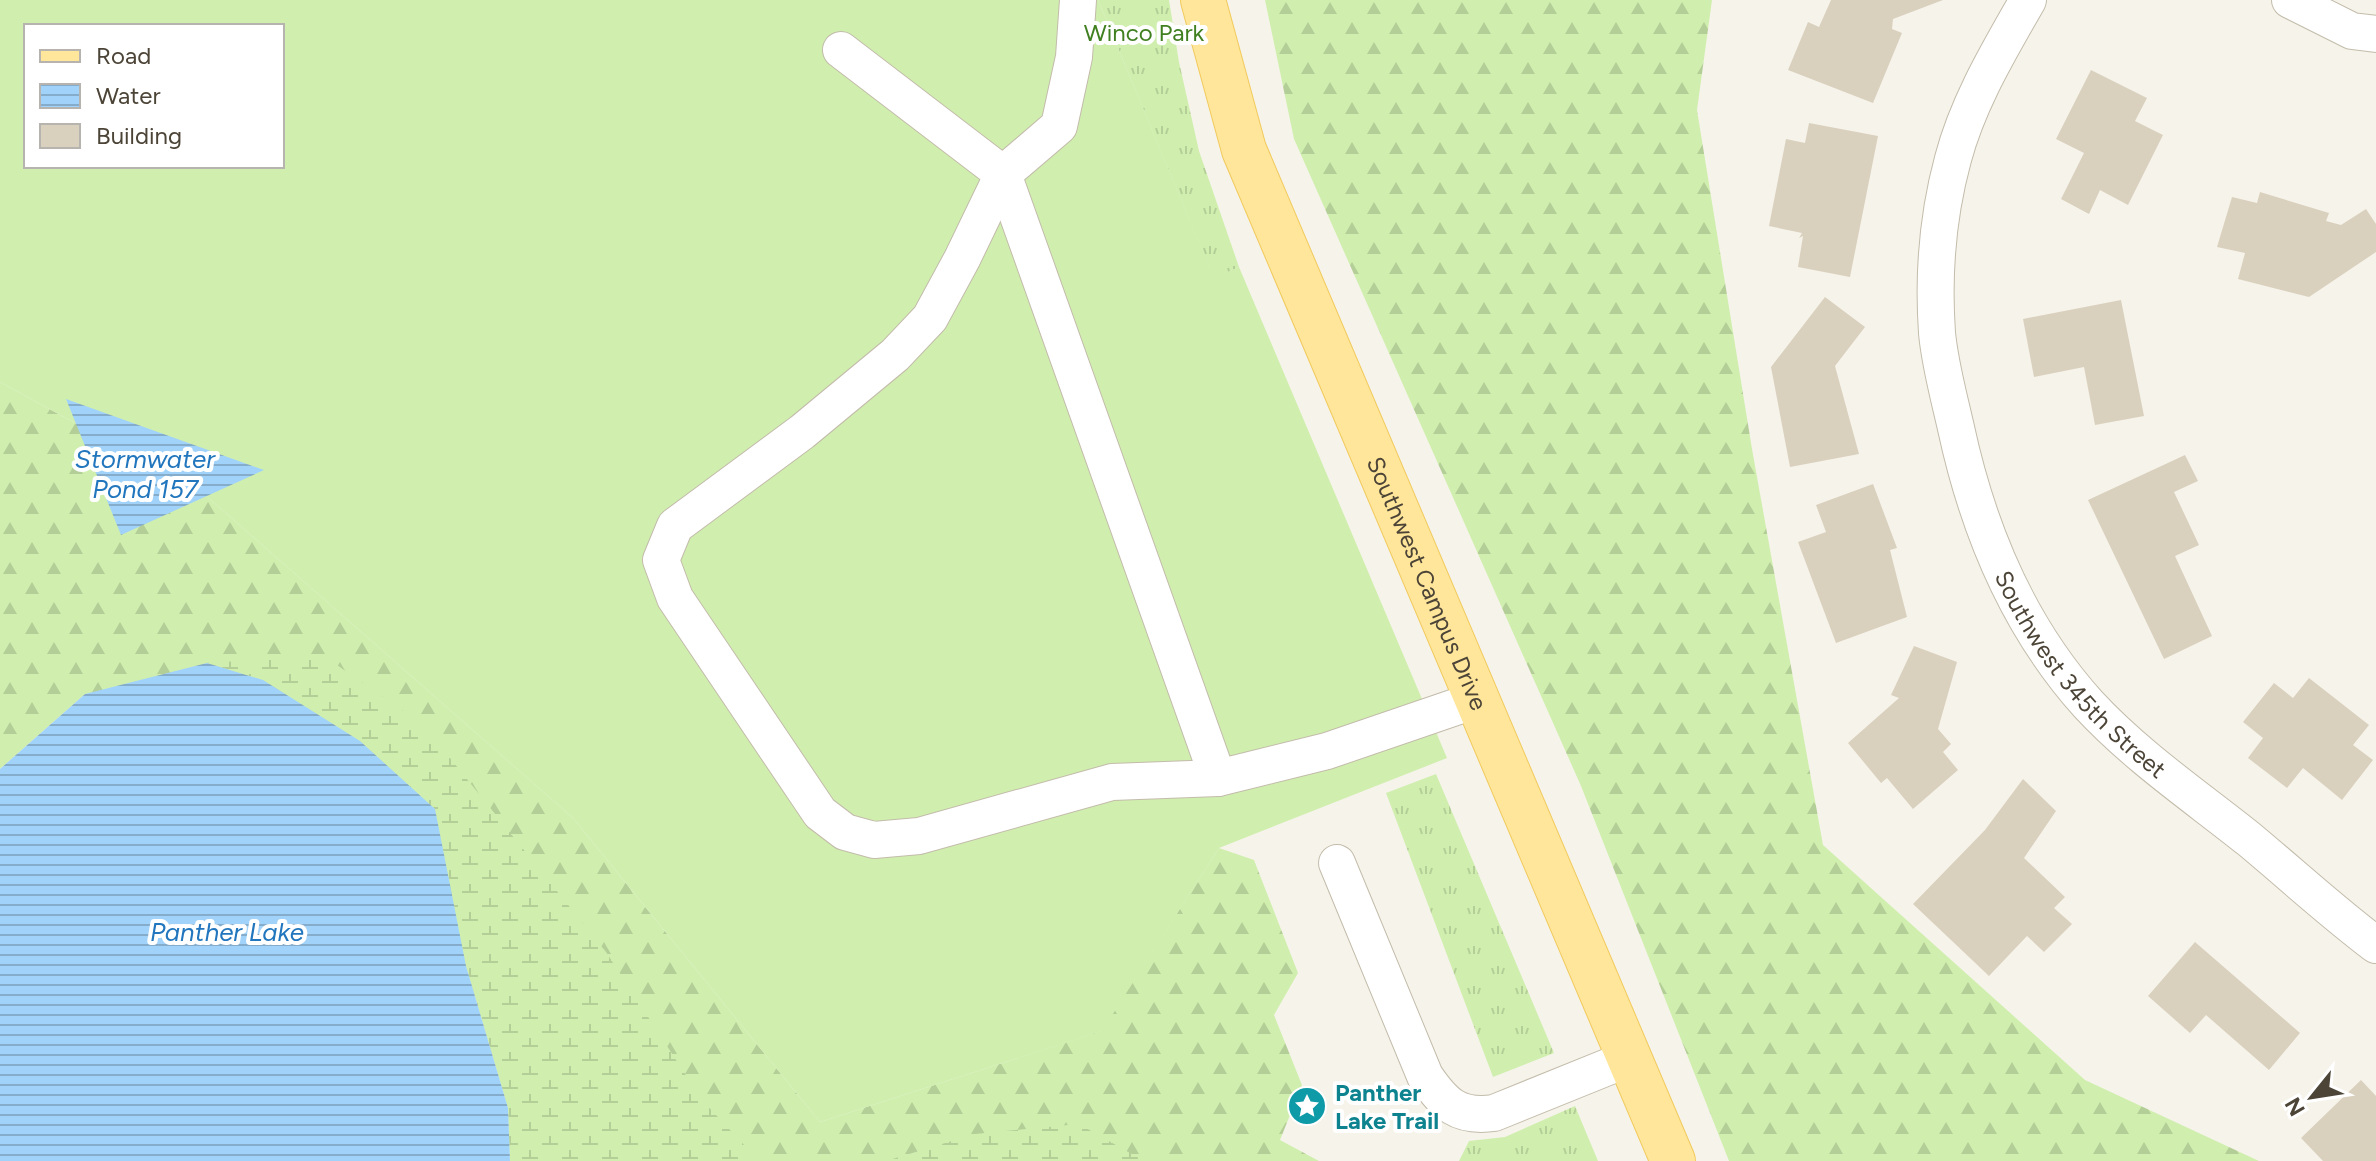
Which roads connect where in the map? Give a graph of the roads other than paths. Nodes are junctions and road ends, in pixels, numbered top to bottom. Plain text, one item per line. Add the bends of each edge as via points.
1 (1078, 0) edge
2 (1203, 0) edge
3 (2028, 0) edge
4 (2290, 0) edge
5 (2376, 34) edge
6 (841, 50) dead end
7 (1003, 174) junction
8 (1479, 699) junction
9 (1218, 778) junction
10 (1337, 863) dead end
11 (2369, 926) edge
12 (1630, 1058) junction
13 (1673, 1161) edge

1 - 7 street via 1074,57 1059,126
2 - 8 main road, Southwest Campus Drive via 1244,150
3 - 11 street, Southwest 345th Street via 1981,84 1953,156 1941,212 1937,335 1980,521 2024,614 2086,702 2128,745
4 - 5 street via 2352,31
6 - 7 street
7 - 9 street
7 - 9 street via 930,318 895,355 802,432 675,526 661,560 675,598 820,813 845,832 874,840 919,836 1112,782
8 - 9 street via 1327,751
8 - 12 main road, Southwest Campus Drive
10 - 12 street via 1425,1076 1440,1098 1458,1110 1476,1116 1494,1113
12 - 13 main road, Southwest Campus Drive

